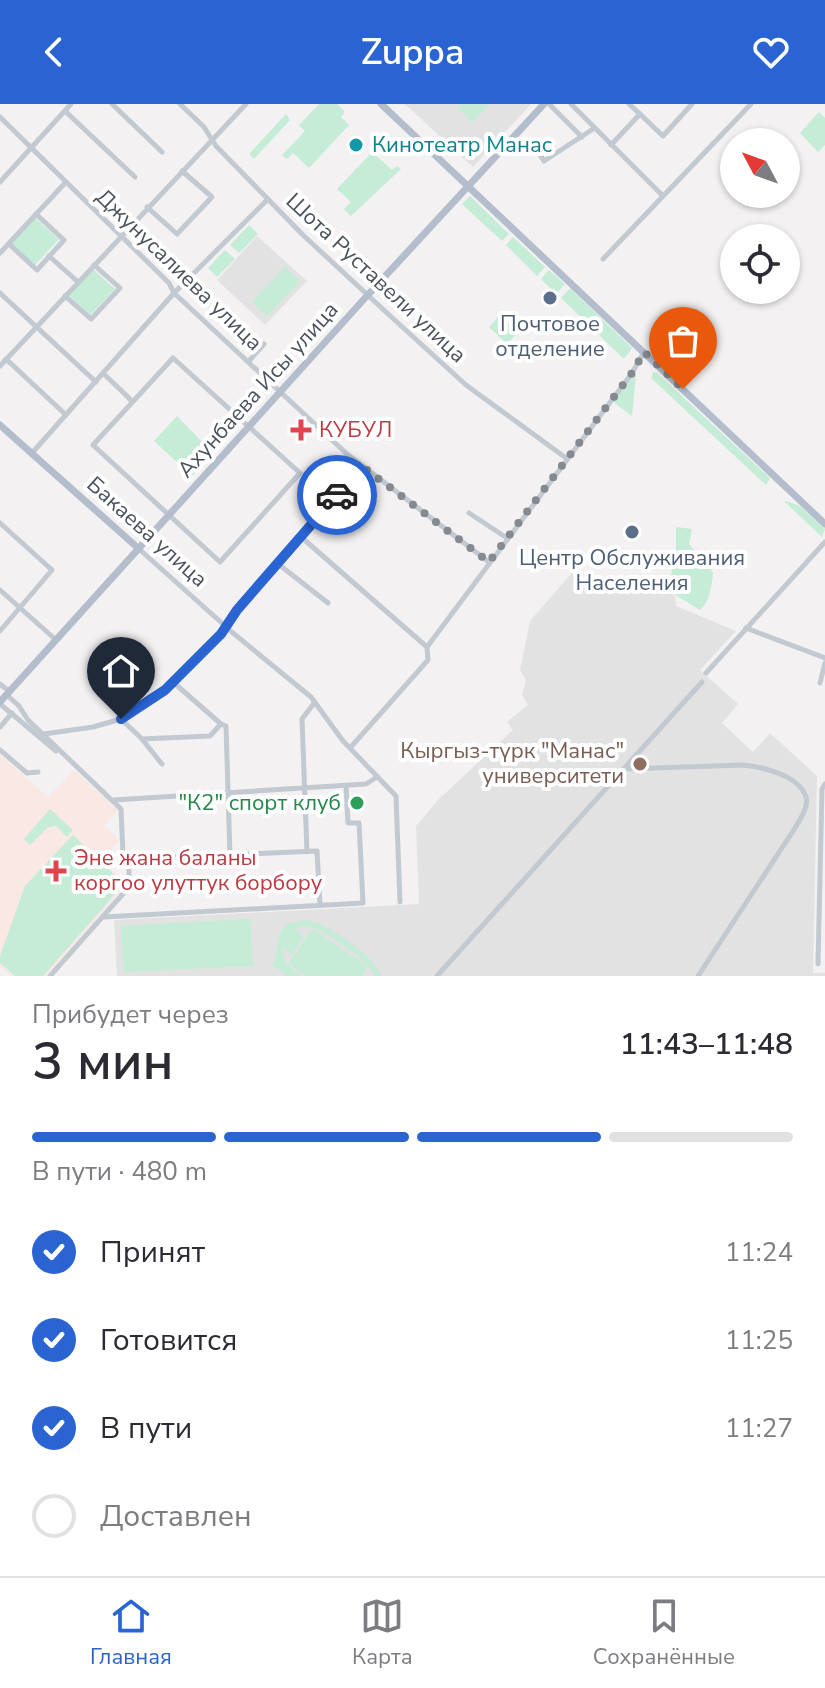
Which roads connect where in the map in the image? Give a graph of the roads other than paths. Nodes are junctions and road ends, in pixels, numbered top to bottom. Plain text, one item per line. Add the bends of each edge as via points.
1 (71, 104) edge
2 (112, 104) edge
3 (180, 104) edge
4 (246, 104) edge
5 (381, 104) edge
6 (546, 104) edge
7 (571, 104) edge
8 (629, 104) edge
9 (692, 104) edge
10 (751, 104) edge
11 (65, 111) junction
12 (640, 114) junction
13 (0, 117) edge
14 (593, 129) junction
15 (582, 137) junction
16 (212, 139) junction
17 (611, 145) junction
18 (31, 147) junction
19 (162, 152) dead end
20 (538, 152) dead end
21 (182, 171) junction
22 (135, 177) dead end
23 (0, 182) edge
24 (66, 182) junction
25 (468, 186) junction
26 (662, 195) junction
27 (268, 199) junction
28 (147, 207) junction
29 (36, 214) junction
30 (121, 236) junction
31 (9, 244) junction
32 (0, 253) edge
33 (49, 256) junction
34 (603, 259) dead end
35 (94, 265) junction
36 (78, 282) junction
37 (0, 293) edge
38 (174, 293) junction
39 (368, 294) junction
40 (65, 296) junction
41 (36, 326) junction
42 (264, 344) dead end
43 (644, 352) junction
44 (6, 359) junction
45 (249, 361) junction
46 (0, 366) edge
47 (104, 374) junction
48 (96, 382) junction
49 (281, 391) junction
50 (132, 401) junction
51 (66, 415) junction
52 (0, 425) edge
53 (249, 426) junction
54 (32, 453) junction
55 (566, 458) junction
56 (363, 467) junction
57 (469, 513) dead end
58 (170, 515) junction
59 (0, 523) edge
60 (825, 524) edge
61 (300, 536) junction
62 (507, 538) junction
63 (825, 542) edge
64 (139, 549) junction
65 (489, 562) junction
66 (277, 563) junction
67 (0, 590) edge
68 (328, 603) dead end
69 (20, 608) junction
70 (226, 626) junction
71 (746, 628) junction
72 (0, 631) edge
73 (56, 641) junction
74 (427, 647) junction
75 (825, 660) edge
76 (706, 673) dead end
77 (173, 682) junction
78 (702, 682) dead end
79 (820, 683) dead end
80 (0, 684) edge
81 (8, 693) junction
82 (315, 702) junction
83 (0, 703) edge
84 (12, 713) junction
85 (121, 719) junction
86 (221, 724) junction
87 (0, 727) edge
88 (44, 734) junction
89 (142, 739) junction
90 (349, 748) junction
91 (0, 750) edge
92 (56, 751) dead end
93 (162, 764) dead end
94 (624, 769) junction
95 (38, 772) dead end
96 (377, 777) junction
97 (825, 784) edge
98 (346, 786) junction
99 (305, 788) junction
100 (227, 793) junction
101 (113, 800) junction
102 (823, 849) edge
103 (307, 852) junction
104 (230, 856) junction
105 (126, 859) junction
106 (400, 902) dead end
107 (320, 905) junction
108 (104, 917) junction
109 (818, 964) dead end
110 (50, 976) edge
111 (437, 976) edge
112 (698, 976) edge

1 - 11 street
2 - 19 street
3 - 16 street, Шота Руставели улица
4 - 16 street
5 - 25 main road
6 - 15 street
6 - 25 main road, Ахунбаева Исы улица
7 - 14 street
8 - 12 street
9 - 12 street via 663,136
10 - 26 street
11 - 18 street
11 - 22 street
12 - 17 street
13 - 18 street, Джунусалиева улица
14 - 15 street
14 - 17 street
15 - 20 street via 544,161
16 - 21 street
16 - 27 street, Шота Руставели улица
17 - 26 street
18 - 23 street
18 - 24 street, Джунусалиева улица
21 - 28 street
21 - 28 street via 212,197 177,234
24 - 29 street
24 - 30 street, Джунусалиева улица
25 - 39 main road, Ахунбаева Исы улица
25 - 43 main road
26 - 34 street
27 - 38 street
27 - 39 street, Шота Руставели улица
28 - 30 street
29 - 31 street
29 - 33 street via 64,240
30 - 35 street
30 - 38 street, Джунусалиева улица
31 - 32 street
31 - 33 street via 37,270
33 - 36 street
35 - 36 street
35 - 40 street via 120,288 91,319
36 - 40 street
37 - 41 street
38 - 45 street, Джунусалиева улица
38 - 47 street
39 - 49 main road, Ахунбаева Исы улица
39 - 55 street, Шота Руставели улица via 466,385
40 - 41 street
41 - 44 street
41 - 48 street
42 - 45 street
43 - 55 street
43 - 60 main road
44 - 46 street
44 - 51 street
45 - 49 street, Джунусалиева улица
47 - 48 street
47 - 50 street
48 - 51 street
49 - 53 main road, Ахунбаева Исы улица
49 - 56 street, Джунусалиева улица
50 - 53 street via 173,358
50 - 58 street via 93,445
51 - 54 street
52 - 54 main road, Бакаева улица
53 - 58 main road, Ахунбаева Исы улица
53 - 58 street via 300,473 220,562
54 - 64 main road, Бакаева улица
55 - 62 street
56 - 61 street
56 - 65 street, Джунусалиева улица
57 - 62 street
58 - 64 main road, Ахунбаева Исы улица
59 - 69 street via 52,570
61 - 66 street
61 - 74 street
62 - 65 street
63 - 71 street
64 - 70 street, Бакаева улица
64 - 73 main road, Ахунбаева Исы улица
65 - 74 street
66 - 68 street
66 - 70 street
67 - 69 street
69 - 72 street
69 - 73 street
70 - 77 street
70 - 82 street, Бакаева улица
71 - 75 street
71 - 76 street
73 - 81 main road, Ахунбаева Исы улица
74 - 90 street via 428,660
75 - 79 street
77 - 85 street
77 - 86 street
78 - 94 street
80 - 81 street
81 - 83 main road, Ахунбаева Исы улица
81 - 88 street
82 - 90 street, Бакаева улица
82 - 99 street via 302,719
83 - 84 street
84 - 87 street
84 - 92 street
85 - 88 street
85 - 89 street
86 - 89 street via 210,736
86 - 100 street via 226,726
88 - 101 street
89 - 93 street
90 - 96 street, Бакаева улица
91 - 95 street via 27,773
94 - 111 street
94 - 112 street via 760,767 781,774 806,798 795,828
96 - 98 street
96 - 106 street, Бакаева улица via 396,796
97 - 102 street
98 - 99 street
98 - 107 street via 348,823 359,823 363,903
99 - 100 street
99 - 103 street
100 - 101 street
100 - 104 street
101 - 105 street via 121,809
102 - 109 street
103 - 104 street
103 - 107 street via 317,851
104 - 105 street
105 - 108 street via 129,887
107 - 108 street
108 - 110 street

